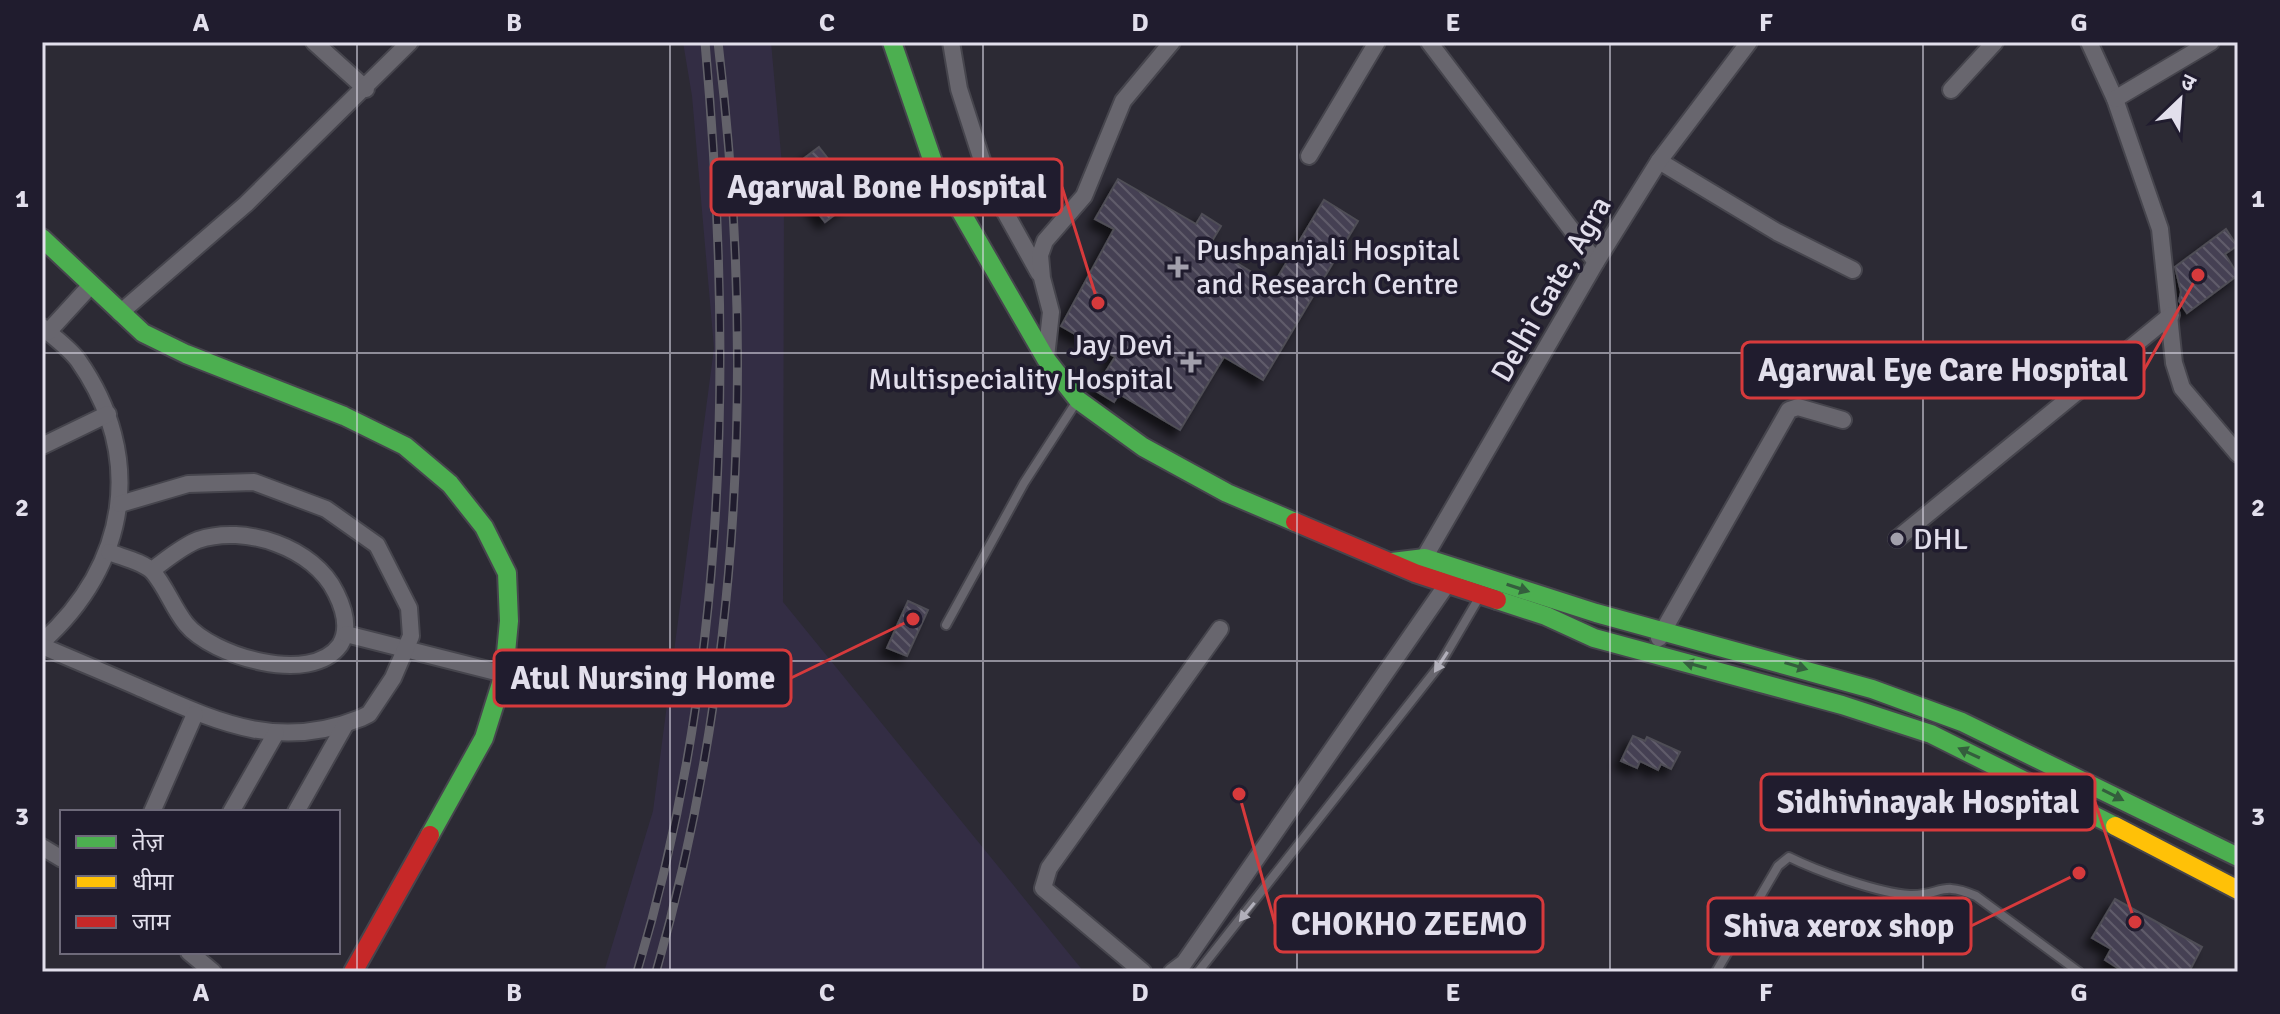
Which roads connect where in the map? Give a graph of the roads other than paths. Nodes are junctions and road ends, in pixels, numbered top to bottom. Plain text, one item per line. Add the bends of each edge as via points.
1 (314, 42) edge
2 (410, 42) edge
3 (892, 42) edge
4 (951, 42) edge
5 (1172, 42) edge
6 (1377, 42) edge
7 (1429, 42) edge
8 (1749, 42) edge
9 (1995, 42) edge
10 (2089, 42) edge
11 (2211, 42) edge
12 (366, 89) junction
13 (1951, 90) dead end
14 (2115, 99) junction
15 (1309, 156) dead end
16 (1659, 161) junction
17 (42, 238) edge
18 (1596, 262) junction
19 (1853, 270) dead end
20 (1042, 278) junction
21 (91, 285) junction
22 (120, 313) junction
23 (2171, 315) junction
24 (45, 329) edge
25 (1046, 359) junction
26 (1078, 400) junction
27 (108, 414) junction
28 (1843, 420) dead end
29 (42, 446) edge
30 (2238, 454) edge
31 (120, 504) junction
32 (1897, 539) dead end
33 (109, 552) junction
34 (1420, 566) junction
35 (152, 570) junction
36 (1453, 576) junction
37 (1485, 587) junction
38 (946, 625) dead end
39 (1220, 629) dead end
40 (1662, 630) junction
41 (346, 634) junction
42 (42, 644) edge
43 (406, 650) junction
44 (1653, 654) junction
45 (1765, 657) junction
46 (504, 674) junction
47 (1756, 682) junction
48 (195, 714) junction
49 (345, 725) junction
50 (276, 733) junction
51 (2062, 769) junction
52 (2050, 792) junction
53 (153, 810) edge
54 (232, 810) edge
55 (297, 810) edge
56 (42, 847) edge
57 (2238, 857) edge
58 (60, 858) edge
59 (2238, 890) edge
60 (191, 954) edge
61 (209, 971) edge
62 (353, 972) edge
63 (1143, 972) edge
64 (1172, 972) edge
65 (1198, 972) edge
66 (1716, 972) edge
67 (2079, 972) edge

1 - 12 street
2 - 12 street
3 - 25 main road via 934,165
4 - 20 street via 959,89 990,185
5 - 20 street via 1123,101 1084,196 1045,241
6 - 15 street
7 - 18 street
8 - 16 street, Delhi Gate, Agra
9 - 13 street
10 - 14 street
11 - 14 street
12 - 22 street via 246,204
14 - 23 street via 2160,229
16 - 18 street, Delhi Gate, Agra
16 - 19 street via 1777,232
17 - 21 main road
18 - 34 street, Delhi Gate, Agra
20 - 25 street via 1051,312
21 - 22 main road
21 - 24 street
22 - 46 main road via 143,333 186,354 344,416 405,446 450,484 484,527 507,573
23 - 30 street via 2174,363 2182,388
23 - 32 street
24 - 27 street via 77,358
25 - 26 main road
26 - 34 main road via 1143,447 1227,493 1389,562
26 - 38 lane via 1029,475
27 - 29 street
27 - 31 street via 119,459
28 - 40 street via 1798,407 1789,410
31 - 33 street
31 - 43 street via 188,484 254,482 326,509 377,545 389,565 409,608
33 - 35 street
33 - 42 street via 92,587
34 - 36 main road
35 - 41 street via 186,624 211,646 233,654 291,664 325,658
35 - 41 street via 196,540 226,534 274,542 322,573 339,601
36 - 37 main road
36 - 64 street via 1184,963
37 -> 40 main road
37 - 44 main road via 1594,638
37 -> 65 lane via 1439,666
39 - 63 street via 1043,882 1043,888
40 - 44 street
40 - 45 main road
41 - 43 street
42 - 48 street
43 - 46 street
43 - 49 street via 369,714
47 -> 44 main road
45 - 47 main road
45 -> 51 main road via 1962,722
46 - 62 main road via 484,738
52 -> 47 main road via 1931,734
48 - 50 street
48 - 53 street
49 - 50 street
49 - 55 street
50 - 54 street
51 - 52 main road
51 -> 57 main road
52 - 59 main road
56 - 58 street
60 - 61 street
66 - 67 lane via 1778,866 1789,857 1825,873 1908,895 1959,888

